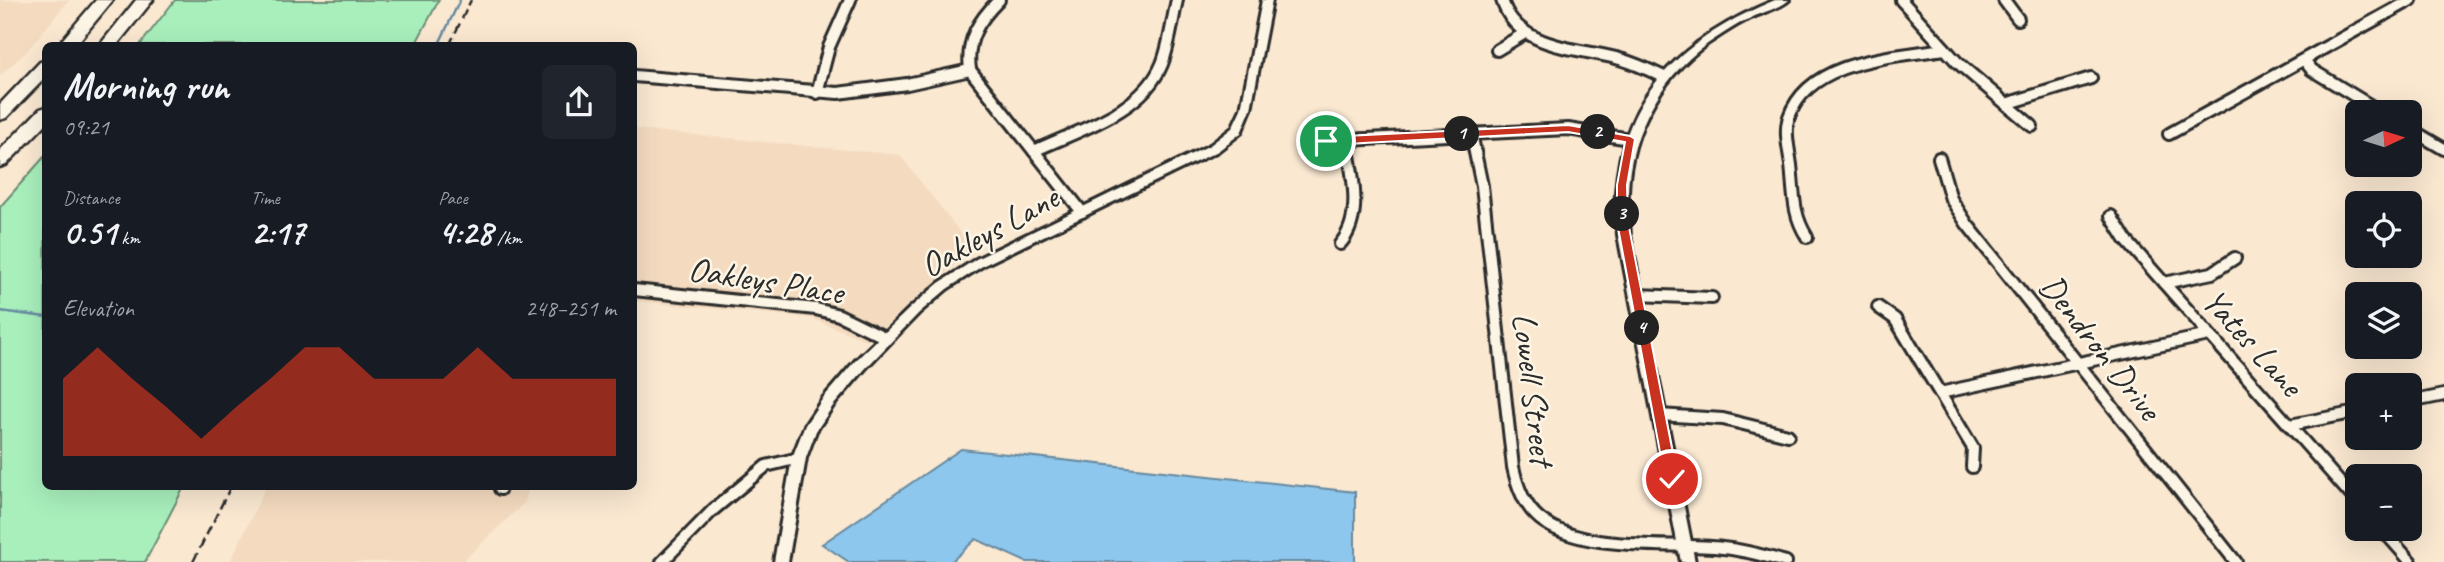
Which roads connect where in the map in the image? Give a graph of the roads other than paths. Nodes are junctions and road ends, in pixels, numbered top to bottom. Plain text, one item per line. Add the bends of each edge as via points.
1 (105, 0) edge
2 (145, 0) edge
3 (850, 0) edge
4 (999, 0) edge
5 (1177, 0) edge
6 (1267, 0) edge
7 (1502, 0) edge
8 (1784, 0) edge
9 (1901, 0) edge
10 (2004, 0) edge
11 (2411, 0) edge
12 (2018, 19) dead end
13 (1525, 33) junction
14 (68, 42) edge
15 (110, 42) edge
16 (1944, 49) junction
17 (1497, 50) dead end
18 (2305, 61) junction
19 (42, 70) edge
20 (970, 70) junction
21 (637, 76) edge
22 (1664, 77) junction
23 (2091, 78) dead end
24 (817, 93) junction
25 (2361, 100) edge
26 (2009, 103) junction
27 (0, 114) edge
28 (42, 117) edge
29 (2032, 126) dead end
30 (1471, 134) junction
31 (2169, 134) dead end
32 (2444, 134) edge
33 (2422, 136) edge
34 (1630, 139) junction
35 (1346, 140) junction
36 (1326, 141) dead end
37 (2432, 142) junction
38 (2444, 149) edge
39 (1034, 151) junction
40 (1939, 158) dead end
41 (0, 161) edge
42 (1082, 212) junction
43 (2111, 216) dead end
44 (1807, 237) dead end
45 (1340, 244) dead end
46 (2235, 258) dead end
47 (2164, 283) junction
48 (637, 290) edge
49 (1636, 295) junction
50 (1712, 298) dead end
51 (1878, 307) dead end
52 (2209, 335) junction
53 (886, 338) junction
54 (2079, 365) junction
55 (1940, 393) junction
56 (2444, 395) edge
57 (2422, 400) edge
58 (2345, 414) edge
59 (1659, 415) junction
60 (2290, 425) junction
61 (1788, 435) dead end
62 (799, 458) junction
63 (1972, 467) dead end
64 (2345, 488) edge
65 (2392, 541) edge
66 (1684, 544) junction
67 (662, 562) edge
68 (781, 562) edge
69 (1688, 562) edge
70 (1786, 562) edge
71 (2236, 562) edge
72 (2411, 562) edge

1 - 14 highway
2 - 15 highway
3 - 24 street via 829,47
4 - 20 street via 973,29
5 - 39 street via 1160,66 1143,92 1122,108
6 - 42 street, Oakleys Lane via 1246,109 1237,130 1214,148
7 - 13 street via 1508,17
8 - 22 street via 1716,32
9 - 16 street
10 - 12 street
11 - 18 street
13 - 17 street
13 - 22 street via 1623,60
16 - 26 street
16 - 44 street via 1839,70 1800,94 1788,118 1788,130 1796,220
18 - 25 street
18 - 31 street
19 - 27 highway
20 - 24 street via 864,91
20 - 39 street
21 - 24 street
22 - 34 street
23 - 26 street
26 - 29 street
28 - 41 highway
30 - 34 street via 1568,129
30 - 35 street
30 - 66 street, Lowell Street via 1482,186 1513,467 1527,505 1541,521 1581,537
32 - 37 street
33 - 37 street
34 - 49 street via 1622,209
35 - 36 street
35 - 45 street via 1353,218 1347,238
37 - 38 street
39 - 42 street
40 - 54 street, Dendron Drive via 1946,188 1958,211
42 - 53 street, Oakleys Lane via 961,273
43 - 47 street, Yates Lane
46 - 47 street via 2215,272
47 - 52 street, Yates Lane
48 - 53 street, Oakleys Place via 816,309 852,320
49 - 50 street
49 - 59 street
51 - 55 street via 1895,319
52 - 54 street
52 - 60 street, Yates Lane
53 - 62 street, Oakleys Lane via 823,409
54 - 55 street
54 - 71 street, Dendron Drive
55 - 63 street via 1973,448
56 - 57 street
58 - 60 street
59 - 61 street via 1723,419
59 - 66 street
60 - 64 street, Yates Lane
62 - 67 street via 766,466 713,510
62 - 68 street, Oakleys Lane
65 - 72 street
66 - 69 street
66 - 70 street, Lowell Street via 1747,549

